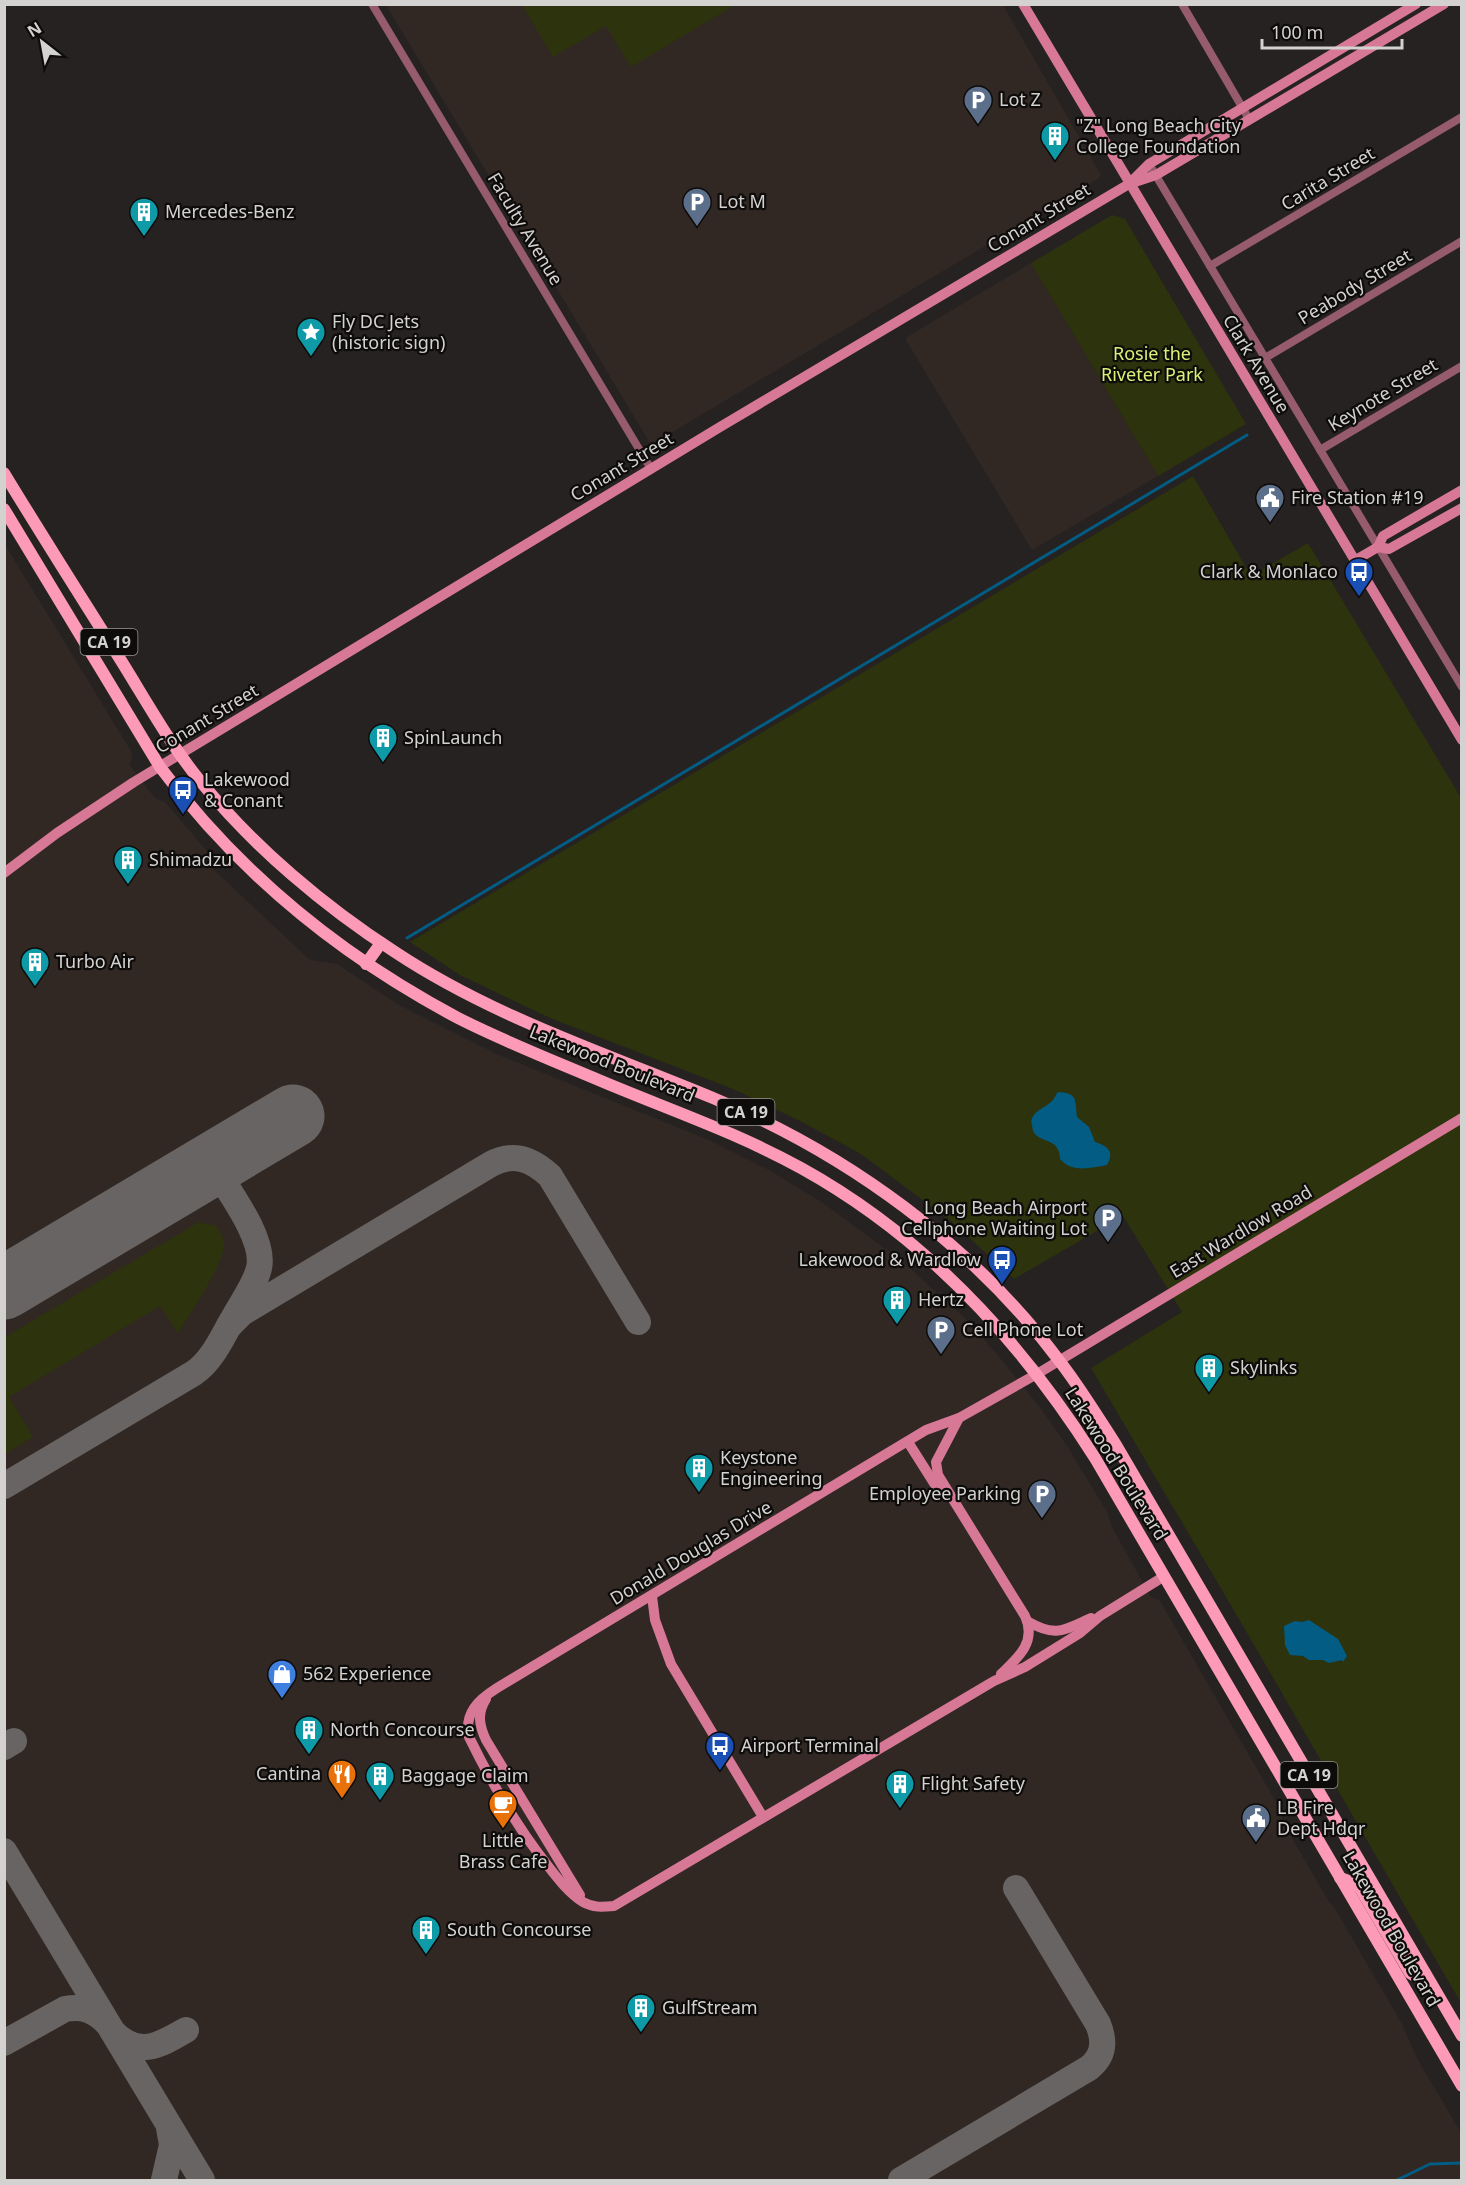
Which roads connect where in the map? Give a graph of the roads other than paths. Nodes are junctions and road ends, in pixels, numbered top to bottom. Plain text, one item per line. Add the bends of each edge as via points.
1 (372, 4) edge
2 (1023, 4) edge
3 (1182, 4) edge
4 (1416, 4) edge
5 (1444, 4) edge
6 (1243, 108) junction
7 (1461, 117) edge
8 (1250, 119) junction
9 (1149, 164) junction
10 (1156, 176) junction
11 (1129, 183) junction
12 (1461, 241) edge
13 (1210, 266) junction
14 (1265, 358) junction
15 (1461, 366) edge
16 (1320, 450) junction
17 (651, 469) junction
18 (4, 473) edge
19 (1461, 490) edge
20 (1461, 507) edge
21 (4, 509) edge
22 (1378, 547) junction
23 (1354, 561) junction
24 (1461, 687) edge
25 (1461, 740) edge
26 (181, 754) junction
27 (160, 767) junction
28 (4, 873) edge
29 (381, 943) junction
30 (366, 964) junction
31 (1461, 1118) edge
32 (1059, 1360) junction
33 (1037, 1374) junction
34 (959, 1418) junction
35 (908, 1442) junction
36 (956, 1507) junction
37 (1163, 1577) junction
38 (652, 1596) junction
39 (1100, 1616) junction
40 (1028, 1621) junction
41 (994, 1681) junction
42 (490, 1693) junction
43 (763, 1817) junction
44 (1340, 1878) junction
45 (584, 1903) junction
46 (1433, 1987) junction
47 (1461, 2036) edge
48 (1461, 2086) edge

1 - 17 street, Faculty Avenue
2 - 11 street, Clark Avenue
3 - 6 street
4 - 6 street, Conant Street
5 - 8 street, Conant Street
6 - 8 street
6 - 9 street, Conant Street
7 - 13 street, Carita Street
8 - 10 street, Conant Street
9 - 10 street, Clark Avenue
9 - 11 street, Conant Street
10 - 11 street, Conant Street
10 - 13 street, Clark Avenue
11 - 17 street, Conant Street
11 - 23 street, Clark Avenue
12 - 14 street, Peabody Street
13 - 14 street, Clark Avenue
14 - 16 street, Clark Avenue
15 - 16 street, Keynote Street
16 - 22 street, Clark Avenue
17 - 26 street, Conant Street
18 - 26 main road, Lakewood Boulevard / CA 19
19 - 22 street via 1383,536
20 - 22 street via 1389,549
21 - 27 main road, Lakewood Boulevard / CA 19
22 - 23 street
22 - 24 street, Clark Avenue
23 - 25 street, Clark Avenue
26 - 27 street, Conant Street
26 - 29 main road, Lakewood Boulevard / CA 19 via 199,780 259,845
27 - 28 street, Conant Street
27 - 30 main road, Lakewood Boulevard / CA 19 via 188,804 255,875 303,918
29 - 30 main road
29 - 32 main road, Lakewood Boulevard / CA 19 via 521,1021 716,1099 817,1148 877,1187 940,1236 984,1276
30 - 33 main road, Lakewood Boulevard / CA 19 via 459,1018 596,1079 706,1122 804,1170 863,1207 924,1255 967,1294
31 - 32 street, East Wardlow Road
32 - 33 street, East Wardlow Road
32 - 46 main road, Lakewood Boulevard / CA 19 via 1122,1455
33 - 34 street, Donald Douglas Drive
33 - 37 main road, Lakewood Boulevard / CA 19 via 1095,1458
34 - 35 street, Donald Douglas Drive via 926,1430
34 - 36 street via 936,1462 938,1475
35 - 36 street via 940,1493
35 - 38 street, Donald Douglas Drive
36 - 40 street
37 - 39 street
37 - 44 main road, Lakewood Boulevard / CA 19
38 - 42 street, Donald Douglas Drive
38 - 43 street via 671,1664
39 - 40 street via 1065,1631 1051,1632
39 - 41 street via 1025,1667
40 - 41 street via 1026,1648
41 - 43 street
42 - 45 street via 480,1713 481,1729
42 - 45 street, Donald Douglas Drive via 474,1706 469,1716 469,1737 490,1780 532,1845 560,1881
43 - 45 street via 614,1906 601,1908
44 - 46 main road via 1360,1888 1410,1973
44 - 48 main road, Lakewood Boulevard / CA 19
46 - 47 main road, Lakewood Boulevard / CA 19

